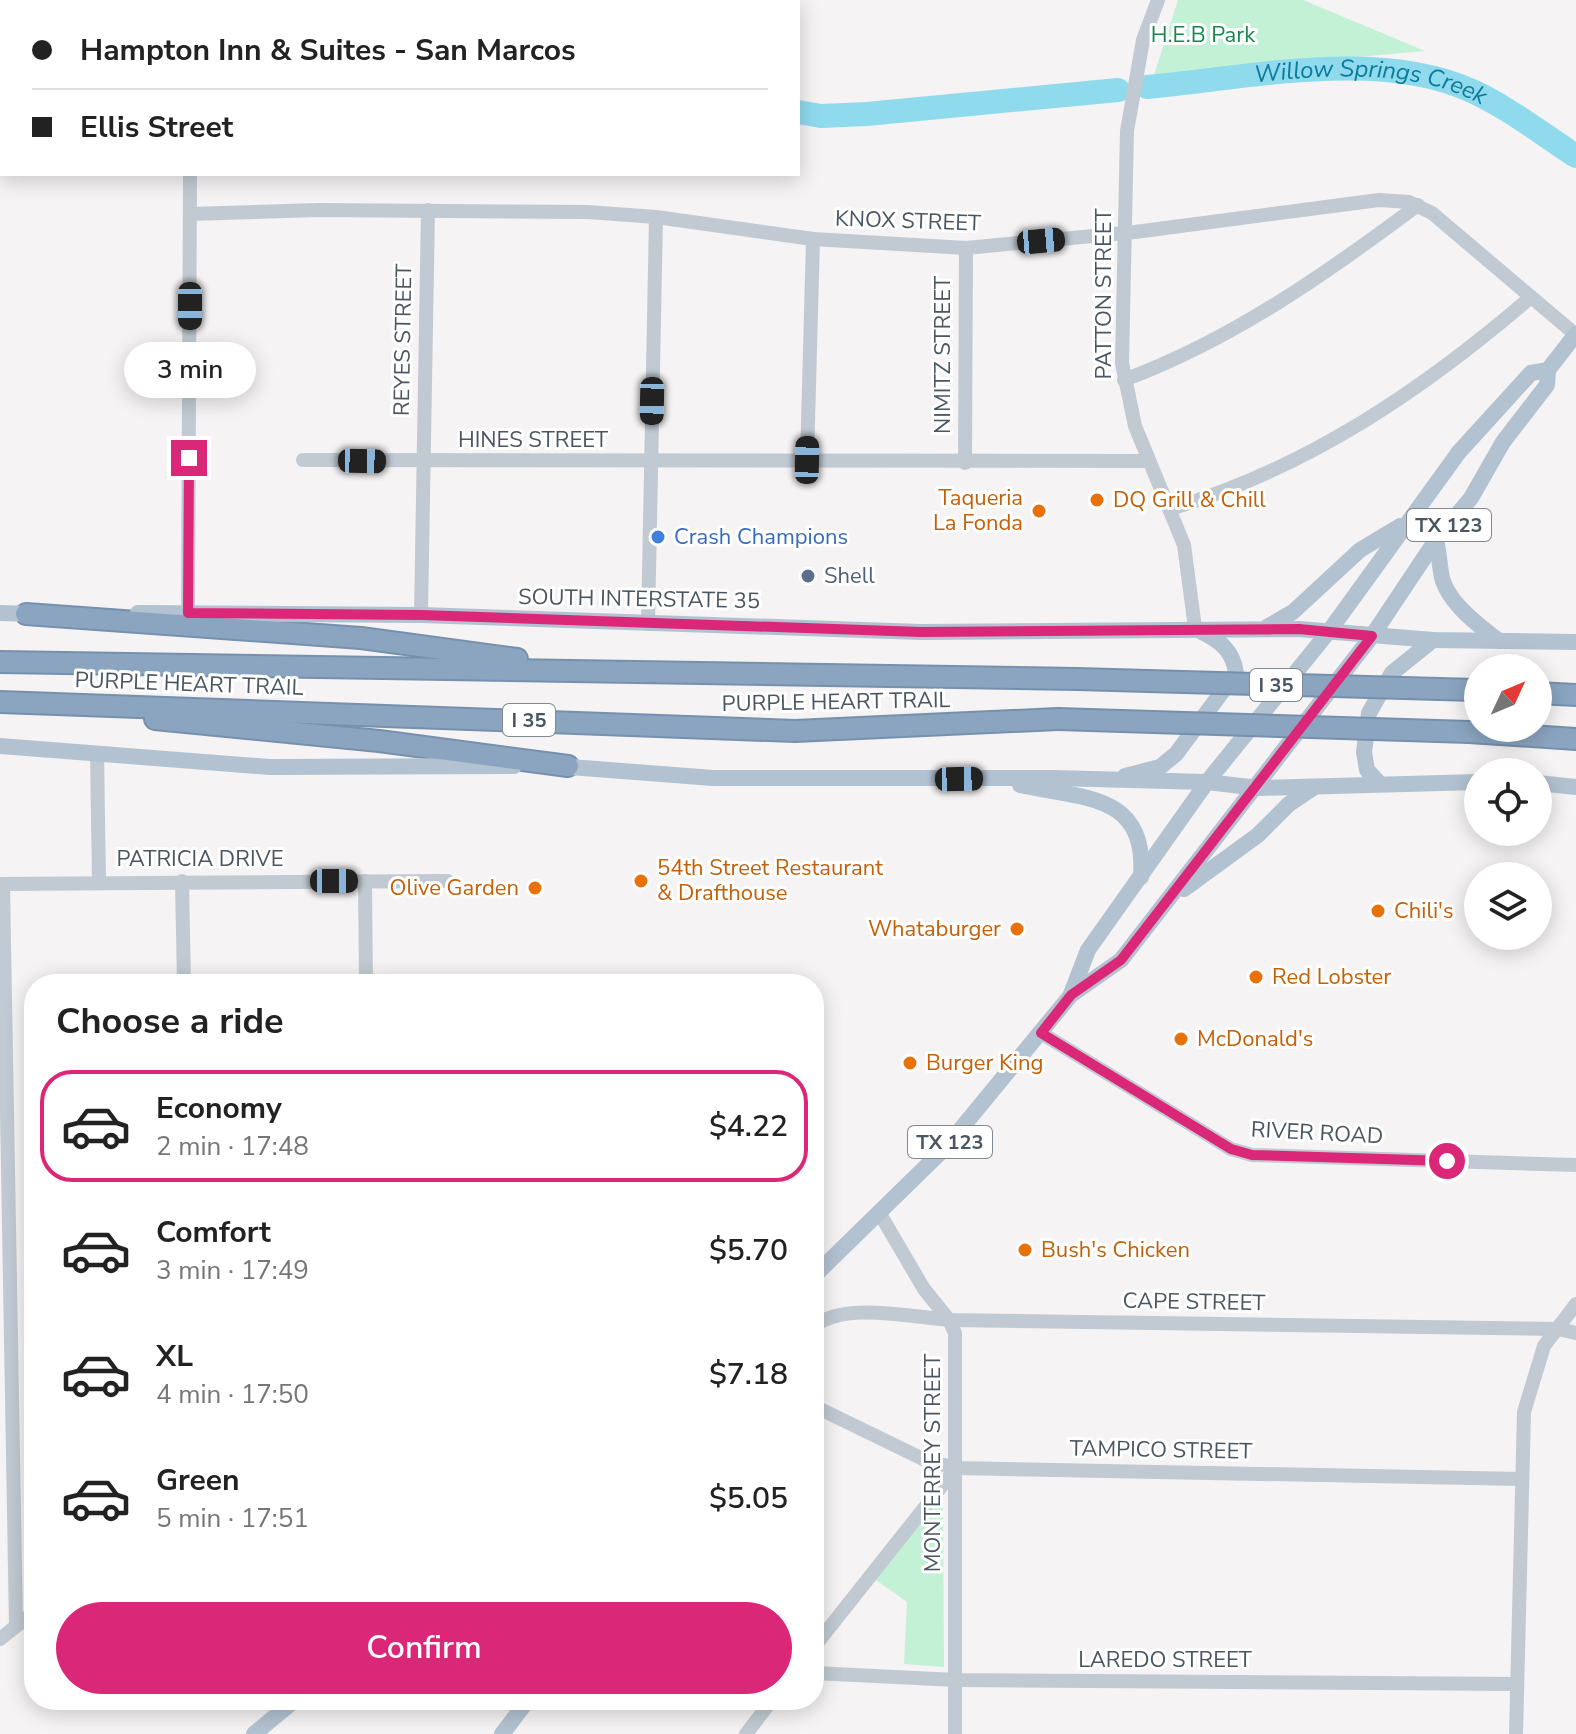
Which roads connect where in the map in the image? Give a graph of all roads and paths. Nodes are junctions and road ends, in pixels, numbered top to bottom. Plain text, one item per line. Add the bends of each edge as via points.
1 (1158, 0) edge
2 (190, 176) edge
3 (1418, 205) junction
4 (428, 210) junction
5 (190, 214) junction
6 (656, 217) junction
7 (1125, 233) junction
8 (813, 239) junction
9 (966, 248) junction
10 (1531, 297) junction
11 (1576, 335) edge
12 (1548, 370) junction
13 (1124, 380) junction
14 (303, 460) dead end
15 (807, 460) junction
16 (1147, 461) junction
17 (422, 462) junction
18 (651, 462) junction
19 (965, 463) junction
20 (1170, 509) junction
21 (1405, 523) junction
22 (1436, 540) junction
23 (0, 613) edge
24 (188, 613) junction
25 (26, 614) junction
26 (421, 615) junction
27 (648, 624) junction
28 (1195, 628) junction
29 (1262, 629) junction
30 (1330, 630) junction
31 (1372, 636) junction
32 (1433, 640) junction
33 (1499, 641) junction
34 (1576, 642) edge
35 (0, 662) edge
36 (608, 672) junction
37 (1464, 690) edge
38 (1552, 694) edge
39 (1576, 695) edge
40 (0, 703) edge
41 (1576, 739) edge
42 (0, 746) edge
43 (97, 754) junction
44 (568, 766) junction
45 (991, 779) junction
46 (1108, 781) junction
47 (1207, 782) junction
48 (1464, 782) edge
49 (1380, 784) junction
50 (1552, 784) edge
51 (1316, 786) junction
52 (1576, 787) edge
53 (1258, 788) junction
54 (1141, 879) junction
55 (99, 881) junction
56 (182, 881) junction
57 (365, 881) junction
58 (448, 881) dead end
59 (2, 884) edge
60 (1167, 902) junction
61 (184, 974) edge
62 (366, 974) edge
63 (1071, 995) junction
64 (1041, 1033) junction
65 (1576, 1165) edge
66 (880, 1214) junction
67 (824, 1267) edge
68 (5, 1274) edge
69 (1576, 1304) edge
70 (824, 1320) edge
71 (949, 1320) junction
72 (1558, 1329) junction
73 (1576, 1333) edge
74 (824, 1411) edge
75 (956, 1468) junction
76 (1521, 1479) junction
77 (24, 1619) edge
78 (16, 1625) junction
79 (824, 1634) edge
80 (0, 1639) edge
81 (824, 1673) edge
82 (956, 1680) junction
83 (1517, 1684) junction
84 (283, 1710) edge
85 (520, 1710) edge
86 (764, 1710) edge
87 (254, 1734) edge
88 (502, 1734) edge
89 (746, 1734) edge
90 (955, 1734) edge
91 (1516, 1734) edge

1 - 7 street, PATTON STREET via 1131,99
2 - 5 street
3 - 7 street, KNOX STREET via 1379,200
3 - 10 street, KNOX STREET
3 - 13 street via 1316,281 1226,332
4 - 5 street, KNOX STREET
4 - 6 street, KNOX STREET
4 - 17 street, REYES STREET
5 - 24 street
6 - 8 street, KNOX STREET
6 - 18 street
7 - 9 street, KNOX STREET
7 - 13 street, PATTON STREET
8 - 9 street, KNOX STREET
8 - 15 street
9 - 19 street, NIMITZ STREET
10 - 11 street, KNOX STREET
10 - 20 street via 1438,373 1326,445 1248,483
11 - 12 main road
12 - 21 main road via 1531,373 1513,391
12 - 22 main road, TX 123 via 1547,385 1503,442 1471,498
13 - 16 street, PATTON STREET
14 - 17 street, HINES STREET
15 - 18 street, HINES STREET
15 - 19 street, HINES STREET
16 - 19 street, HINES STREET
16 - 20 street, PATTON STREET
17 - 18 street, HINES STREET
17 - 26 street, REYES STREET
18 - 27 street
20 - 28 street, PATTON STREET via 1184,545
21 - 29 main road via 1360,550 1293,612
21 - 30 main road
22 - 31 main road, TX 123
22 - 33 main road via 1441,573 1451,594
23 - 25 main road, SOUTH INTERSTATE 35
24 - 25 main road, SOUTH INTERSTATE 35
24 - 26 main road, SOUTH INTERSTATE 35
25 - 36 highway via 361,638
26 - 27 main road, SOUTH INTERSTATE 35
27 - 28 main road, SOUTH INTERSTATE 35 via 921,632
28 - 29 main road, SOUTH INTERSTATE 35
28 - 46 main road via 1227,649 1236,673 1176,754 1160,767
29 - 30 main road, SOUTH INTERSTATE 35
30 - 31 main road, SOUTH INTERSTATE 35
30 - 47 main road, TX 123
31 - 32 main road, SOUTH INTERSTATE 35
31 - 53 main road, TX 123
32 - 33 main road, SOUTH INTERSTATE 35
32 - 49 main road via 1392,673 1369,713 1364,752 1367,770
33 - 34 main road, SOUTH INTERSTATE 35
35 - 36 highway, PURPLE HEART TRAIL / I 35
36 - 37 highway, PURPLE HEART TRAIL / I 35, bridge
38 - 39 highway
40 - 41 highway, PURPLE HEART TRAIL / I 35, bridge via 795,731 1058,719
40 - 44 highway via 379,741
42 - 43 main road
43 - 44 main road via 270,767
43 - 55 street
44 - 45 main road via 713,778
45 - 46 main road
45 - 54 main road via 1119,810 1137,829
46 - 47 main road
47 - 53 main road
47 - 54 main road, TX 123
48 - 49 main road
49 - 51 main road
50 - 52 main road
51 - 53 main road
51 - 60 main road
53 - 60 main road, TX 123
54 - 63 main road, TX 123 via 1088,950
55 - 56 street, PATRICIA DRIVE
55 - 59 street, PATRICIA DRIVE
56 - 57 street, PATRICIA DRIVE
56 - 61 street
57 - 58 street, PATRICIA DRIVE
57 - 62 street
59 - 68 street
60 - 63 main road, TX 123 via 1121,960
63 - 64 main road, TX 123
64 - 65 street, RIVER ROAD via 1231,1149 1252,1155
64 - 66 main road, TX 123 via 946,1147
66 - 67 main road, TX 123
66 - 71 street, MONTERREY STREET via 924,1289
68 - 78 street
69 - 72 street
70 - 71 street, CAPE STREET via 852,1312
71 - 72 street, CAPE STREET
71 - 75 street, MONTERREY STREET via 955,1333
72 - 73 street, CAPE STREET
72 - 76 street via 1544,1346 1528,1390
74 - 75 street, TAMPICO STREET via 925,1460
75 - 76 street, TAMPICO STREET
75 - 79 street
75 - 82 street, MONTERREY STREET
76 - 83 street
77 - 78 street
78 - 80 street
81 - 82 street, LAREDO STREET
82 - 83 street, LAREDO STREET
82 - 90 street, MONTERREY STREET
83 - 91 street
84 - 87 main road
85 - 88 main road
86 - 89 street

